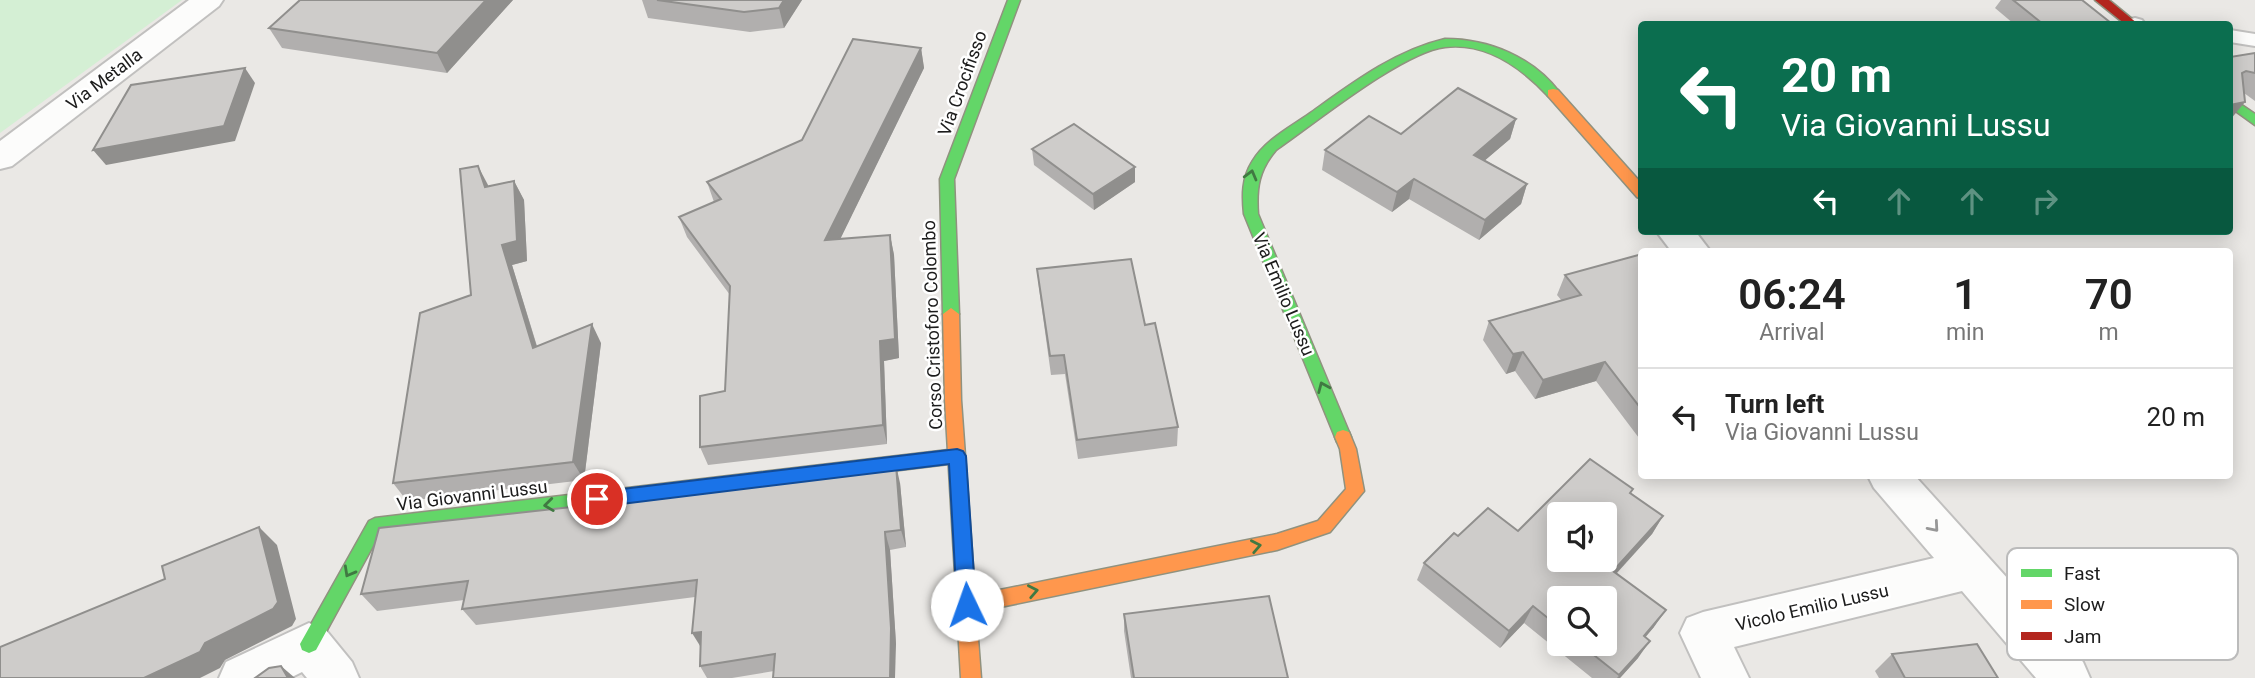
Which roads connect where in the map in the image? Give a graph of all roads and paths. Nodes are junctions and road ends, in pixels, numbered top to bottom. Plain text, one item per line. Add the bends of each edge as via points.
1 (208, 0) edge
2 (1014, 0) edge
3 (2101, 0) edge
4 (2129, 21) edge
5 (2233, 36) edge
6 (2255, 40) edge
7 (2233, 103) edge
8 (2255, 121) edge
9 (0, 158) edge
10 (947, 179) joint
11 (1638, 189) edge
12 (1678, 235) edge
13 (1689, 248) edge
14 (957, 456) junction
15 (1892, 479) edge
16 (1971, 569) junction
17 (967, 605) junction
18 (2007, 610) edge
19 (2050, 660) edge
20 (322, 661) edge
21 (243, 678) edge
22 (971, 678) edge
23 (1724, 678) edge
24 (2066, 678) edge

1 - 9 street, Via Metalla
2 - 10 street, Via Crocifisso
3 - 4 street
5 - 6 lane
7 - 8 street
10 - 14 street, Corso Cristoforo Colombo
17 -> 11 street, Via Emilio Lussu via 1278,542 1324,527 1355,491 1348,449 1251,214 1248,187 1252,166 1271,147 1411,53 1455,44 1500,53 1523,64
12 - 13 street
14 - 17 street, Corso Cristoforo Colombo
14 -> 20 street, Via Giovanni Lussu via 375,527
15 -> 16 street
16 - 18 street
16 - 23 street, Vicolo Emilio Lussu via 1703,633
17 - 22 street, Corso Cristoforo Colombo
19 - 24 street
20 - 21 street

